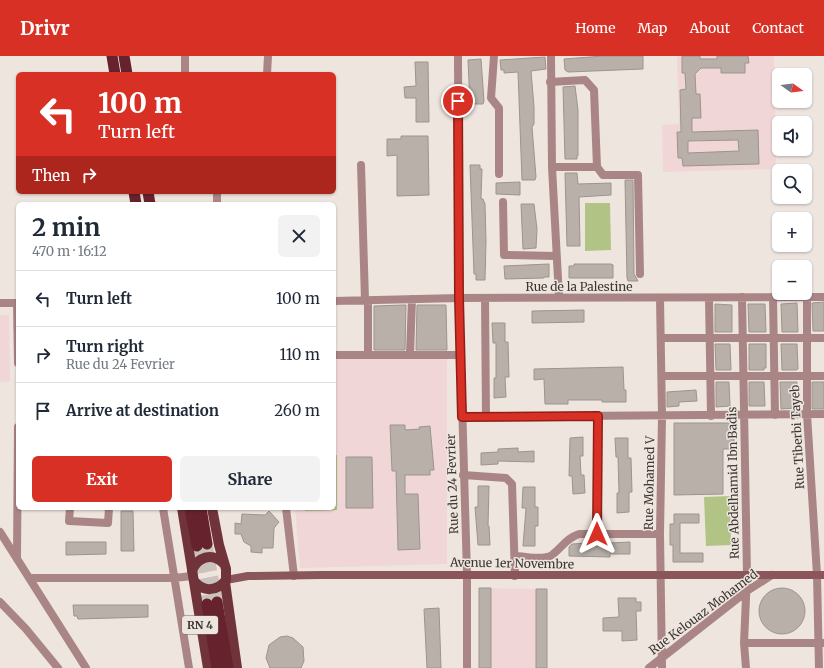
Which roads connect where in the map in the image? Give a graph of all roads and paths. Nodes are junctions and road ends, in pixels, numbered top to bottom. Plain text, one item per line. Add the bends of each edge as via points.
1 (112, 56) edge
2 (124, 56) edge
3 (185, 56) edge
4 (268, 56) edge
5 (458, 56) edge
6 (494, 56) edge
7 (551, 56) edge
8 (115, 72) edge
9 (127, 72) edge
10 (185, 72) edge
11 (267, 72) edge
12 (550, 82) junction
13 (361, 165) dead end
14 (552, 167) junction
15 (597, 167) junction
16 (499, 174) dead end
17 (503, 202) dead end
18 (556, 256) junction
19 (640, 274) dead end
20 (742, 297) junction
21 (772, 297) edge
22 (812, 297) edge
23 (824, 297) edge
24 (459, 298) junction
25 (485, 298) junction
26 (559, 298) junction
27 (660, 298) junction
28 (709, 298) junction
29 (412, 299) junction
30 (367, 300) junction
31 (773, 300) edge
32 (807, 300) edge
33 (336, 301) edge
34 (0, 303) edge
35 (16, 303) edge
36 (709, 337) junction
37 (774, 337) junction
38 (662, 338) junction
39 (742, 338) junction
40 (806, 338) junction
41 (824, 338) edge
42 (410, 354) junction
43 (336, 355) edge
44 (368, 355) junction
45 (460, 355) junction
46 (710, 375) junction
47 (774, 375) junction
48 (806, 375) junction
49 (662, 376) junction
50 (743, 376) junction
51 (824, 376) edge
52 (807, 414) junction
53 (824, 414) edge
54 (776, 415) junction
55 (598, 416) junction
56 (662, 416) junction
57 (711, 416) junction
58 (744, 416) junction
59 (462, 417) junction
60 (486, 417) junction
61 (463, 475) junction
62 (17, 510) edge
63 (70, 510) edge
64 (109, 510) edge
65 (163, 510) edge
66 (182, 510) edge
67 (191, 510) edge
68 (201, 510) edge
69 (212, 510) edge
70 (286, 510) edge
71 (0, 532) edge
72 (597, 534) junction
73 (660, 534) junction
74 (515, 556) junction
75 (17, 559) junction
76 (224, 565) junction
77 (467, 574) junction
78 (772, 575) junction
79 (821, 575) edge
80 (193, 576) junction
81 (248, 576) junction
82 (294, 576) junction
83 (515, 576) junction
84 (660, 576) junction
85 (747, 576) junction
86 (30, 578) junction
87 (174, 578) junction
88 (225, 581) junction
89 (747, 591) junction
90 (0, 602) edge
91 (744, 643) junction
92 (821, 643) edge
93 (662, 658) junction
94 (58, 668) edge
95 (86, 668) edge
96 (189, 668) edge
97 (208, 668) edge
98 (217, 668) edge
99 (228, 668) edge
100 (237, 668) edge
101 (467, 668) edge
102 (649, 668) edge
103 (662, 668) edge
104 (746, 668) edge
105 (819, 668) edge

1 - 8 highway
2 - 9 highway
3 - 10 street
4 - 11 street
5 - 24 street, Rue du 24 Fevrier
6 - 16 street via 491,98 499,108
7 - 12 street
12 - 14 street
12 - 15 street via 585,80 594,90
13 - 30 street
14 - 15 street
14 - 18 street
15 - 19 street via 603,175 638,175
17 - 18 street via 504,255
18 - 26 street
20 - 21 street, Rue de la Palestine
20 - 28 street, Rue de la Palestine
20 - 39 street, Rue Abdelhamid Ibn Badis
22 - 23 street, Rue de la Palestine
24 - 25 street, Rue de la Palestine
24 - 29 street, Rue de la Palestine
24 - 45 street, Rue du 24 Fevrier
25 - 26 street, Rue de la Palestine
25 - 60 street
26 - 27 street, Rue de la Palestine
27 - 28 street, Rue de la Palestine
27 - 38 street, Rue Mohamed V
28 - 36 street
29 - 30 street, Rue de la Palestine
29 - 42 street
30 - 33 street, Rue de la Palestine
30 - 44 street
31 - 37 street
32 - 40 street, Rue Tiberbi Tayeb
34 - 35 street
36 - 38 street
36 - 39 street
36 - 46 street
37 - 39 street
37 - 40 street
37 - 47 street
38 - 49 street, Rue Mohamed V
39 - 50 street, Rue Abdelhamid Ibn Badis
40 - 41 street
40 - 48 street, Rue Tiberbi Tayeb
42 - 44 street
42 - 45 street
43 - 44 street
45 - 59 street, Rue du 24 Fevrier
46 - 49 street
46 - 50 street
46 - 57 street
47 - 48 street
47 - 50 street
47 - 54 street
48 - 51 street
48 - 52 street, Rue Tiberbi Tayeb
49 - 56 street, Rue Mohamed V
50 - 58 street, Rue Abdelhamid Ibn Badis
52 - 53 street
52 - 54 street
52 - 79 street, Rue Tiberbi Tayeb
54 - 58 street
55 - 56 street
55 - 60 street
55 - 72 street
56 - 57 street
56 - 73 street, Rue Mohamed V
57 - 58 street
58 - 85 street, Rue Abdelhamid Ibn Badis
59 - 60 street
59 - 61 street, Rue du 24 Fevrier
61 - 74 street via 506,478 512,484
61 - 77 street, Rue du 24 Fevrier
62 - 75 street
63 - 64 street via 69,521 108,523
65 - 87 street
66 - 80 main road, RN 4
67 - 68 highway via 202,545
69 - 76 main road
70 - 82 street
71 - 75 street
72 - 73 street
72 - 74 street via 570,537 551,556
73 - 84 street, Rue Mohamed V
74 - 83 street
75 - 86 street
76 - 80 main road via 219,559 208,556 198,561
76 - 81 main road, Avenue 1er Novembre via 235,573
76 - 88 main road
77 - 82 main road, Avenue 1er Novembre
77 - 83 main road, Avenue 1er Novembre
77 - 101 street, Rue du 24 Fevrier
78 - 79 main road, Avenue 1er Novembre
78 - 85 main road, Avenue 1er Novembre
78 - 89 street, Rue Kelouaz Mohamed
79 - 92 street, Rue Tiberbi Tayeb
80 - 87 street
80 - 88 main road via 201,588 210,590 219,587
80 - 97 main road, RN 4
81 - 82 main road, Avenue 1er Novembre
81 - 88 main road, Avenue 1er Novembre
83 - 84 main road, Avenue 1er Novembre
84 - 85 main road, Avenue 1er Novembre
84 - 93 street, Rue Mohamed V
85 - 89 street, Rue Abdelhamid Ibn Badis
86 - 87 street
86 - 95 street
87 - 96 street
88 - 100 main road, RN 4
89 - 91 street, Rue Abdelhamid Ibn Badis
89 - 93 street, Rue Kelouaz Mohamed
90 - 94 street
91 - 92 street
91 - 104 street, Rue Abdelhamid Ibn Badis
92 - 105 street, Rue Tiberbi Tayeb
93 - 102 street, Rue Kelouaz Mohamed
93 - 103 street, Rue Mohamed V
98 - 99 highway, RN 4 via 212,603

